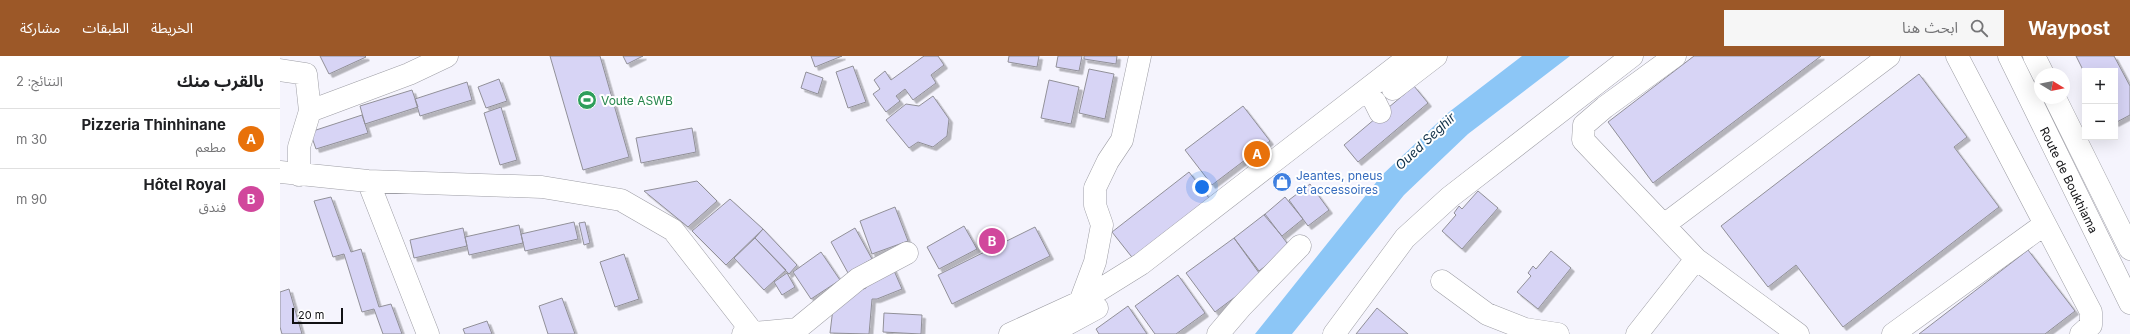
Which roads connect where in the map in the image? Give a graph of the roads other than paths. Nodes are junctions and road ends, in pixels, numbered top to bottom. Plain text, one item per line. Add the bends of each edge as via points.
1 (447, 56) edge
2 (1410, 56) edge
3 (1436, 56) edge
4 (1632, 56) edge
5 (1675, 56) edge
6 (1889, 56) edge
7 (1957, 56) edge
8 (2009, 56) edge
9 (2034, 56) edge
10 (1143, 58) edge
11 (303, 65) edge
12 (2040, 68) edge
13 (280, 70) edge
14 (2058, 104) edge
15 (310, 111) junction
16 (290, 173) edge
17 (368, 181) junction
18 (2045, 224) junction
19 (1664, 225) junction
20 (1300, 246) dead end
21 (2130, 249) edge
22 (907, 253) dead end
23 (1696, 259) junction
24 (1442, 281) dead end
25 (1080, 302) junction
26 (2130, 303) edge
27 (428, 334) edge
28 (752, 334) edge
29 (1010, 334) edge
30 (1049, 334) edge
31 (1218, 334) edge
32 (1334, 334) edge
33 (1558, 334) edge
34 (1637, 334) edge
35 (1798, 334) edge
36 (1893, 334) edge
37 (2081, 334) edge

1 - 15 street via 410,74
2 - 25 street via 1141,264
3 - 30 street via 1378,107 1171,260 1086,315
4 - 32 street via 1450,197 1406,238
5 - 19 street via 1605,107 1584,126 1583,140
6 - 19 street
7 - 18 street
8 - 26 street, Route de Boukhiama
9 - 12 street
10 - 25 street via 1122,140 1095,188 1095,205 1102,225 1095,262
11 - 13 street
11 - 15 street
14 - 21 street, Route de Boukhiama
15 - 16 street
16 - 17 street
17 - 27 street
17 - 28 street via 542,187 621,200 673,230
18 - 36 street
18 - 37 street via 2092,312 2090,325
19 - 23 street
20 - 31 street via 1241,306
22 - 28 street via 858,279 797,329
23 - 34 street
23 - 35 street
24 - 33 street via 1487,314 1525,329
25 - 29 street

